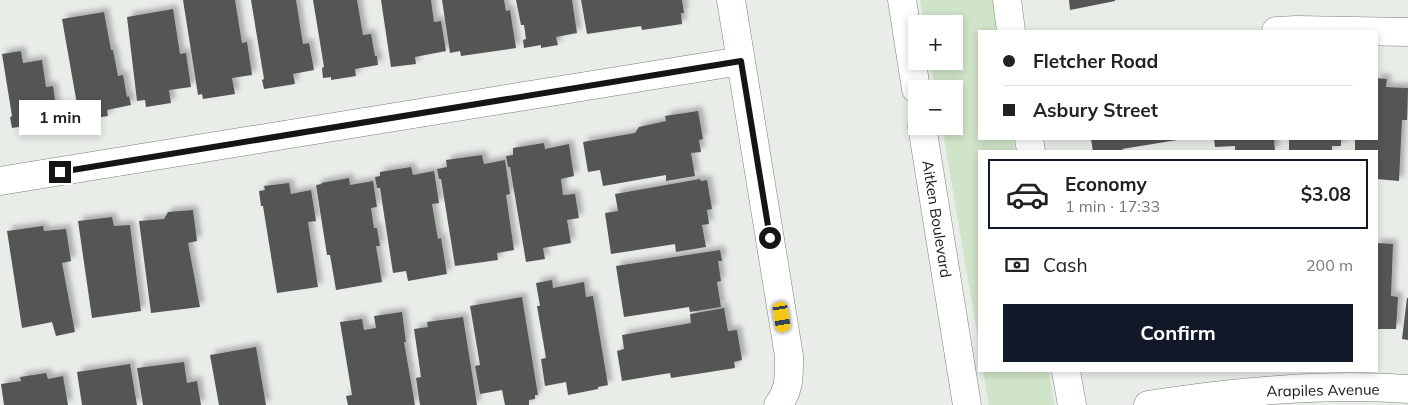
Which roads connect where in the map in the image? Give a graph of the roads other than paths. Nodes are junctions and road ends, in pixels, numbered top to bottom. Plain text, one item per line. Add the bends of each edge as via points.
1 (731, 0) edge
2 (902, 0) edge
3 (1006, 0) edge
4 (1011, 30) edge
5 (1378, 31) edge
6 (1408, 32) edge
7 (741, 61) junction
8 (915, 80) edge
9 (923, 135) edge
10 (0, 181) edge
11 (951, 312) junction
12 (1066, 372) edge
13 (1408, 390) edge
14 (778, 405) edge
15 (954, 405) edge
16 (967, 405) edge
17 (1072, 405) edge
18 (1148, 405) edge

1 - 7 street
2 - 8 street
3 - 4 street
5 - 6 street
7 - 10 street
7 - 14 street via 789,356 786,393
9 - 11 street, Aitken Boulevard
11 - 15 street, Aitken Boulevard
11 - 16 street, Aitken Boulevard
12 - 17 street
13 - 18 street, Arapiles Avenue via 1336,388 1266,391

